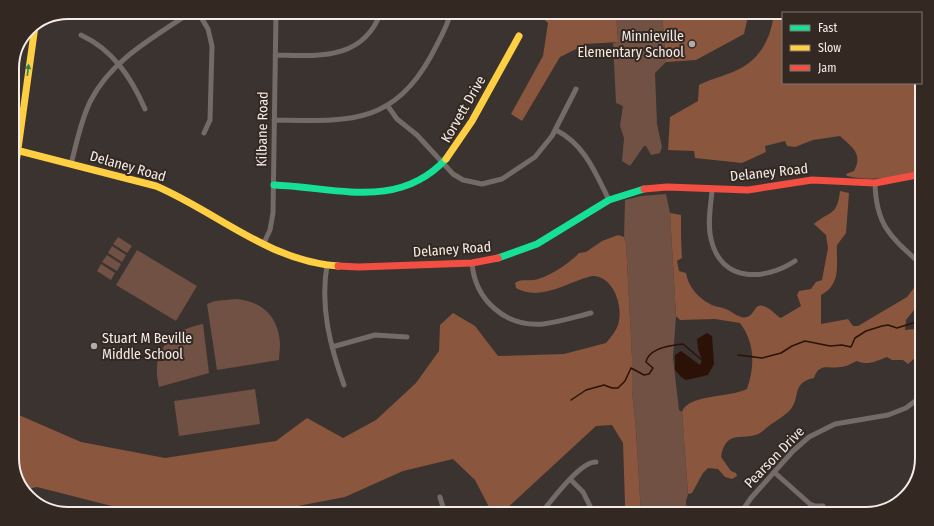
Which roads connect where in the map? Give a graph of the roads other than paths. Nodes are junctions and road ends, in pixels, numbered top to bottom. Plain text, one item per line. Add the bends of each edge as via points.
1 (181, 19) edge
2 (202, 19) edge
3 (276, 19) edge
4 (378, 19) edge
5 (448, 19) edge
6 (34, 32) edge
7 (81, 35) dead end
8 (519, 36) dead end
9 (276, 55) junction
10 (119, 64) junction
11 (576, 89) dead end
12 (387, 106) junction
13 (145, 109) dead end
14 (274, 120) junction
15 (19, 125) edge
16 (556, 130) junction
17 (204, 133) dead end
18 (19, 151) edge
19 (443, 163) junction
20 (71, 164) junction
21 (915, 175) edge
22 (875, 183) junction
23 (274, 185) junction
24 (712, 190) junction
25 (609, 200) junction
26 (263, 245) junction
27 (915, 259) edge
28 (795, 261) dead end
29 (472, 263) junction
30 (328, 265) junction
31 (591, 313) dead end
32 (407, 336) dead end
33 (332, 347) junction
34 (344, 385) dead end
35 (915, 401) edge
36 (596, 462) dead end
37 (774, 472) junction
38 (571, 480) junction
39 (440, 498) dead end
40 (824, 506) dead end
41 (443, 507) edge
42 (546, 507) edge
43 (591, 507) edge
44 (745, 507) edge

1 - 10 street
2 - 17 street via 208,29 212,46 210,120
3 - 9 street, Kilbane Road
4 - 9 street via 368,35 346,50 322,56
5 - 12 street via 442,36 420,74
15 -> 6 street
7 - 10 street via 98,44
8 - 19 street, Korvett Drive via 465,135
9 - 14 street, Kilbane Road
10 - 13 street
10 - 20 street via 102,81 90,101
11 - 16 street
12 - 14 street via 364,116 340,121
12 - 19 street via 400,123 417,135
14 - 23 street, Kilbane Road
16 - 19 street via 535,157 494,182 476,184 463,180
16 - 25 street via 582,150
18 - 20 street, Delaney Road
19 - 23 street, Korvett Drive via 416,183 381,192 343,193
20 - 26 street, Delaney Road via 162,188
21 - 22 street, Delaney Road
22 - 24 street, Delaney Road via 812,180 763,189
22 - 27 street via 879,211 886,228 898,245
23 - 26 street, Kilbane Road via 272,222
24 - 25 street, Delaney Road via 648,188
24 - 28 street via 711,239 724,263 741,273 758,275 772,273
25 - 29 street, Delaney Road via 527,249 501,258
26 - 30 street, Delaney Road via 291,256
29 - 30 street, Delaney Road via 359,267
29 - 31 street via 474,278 481,293 492,307 506,318 522,323 543,324
30 - 33 street via 324,308
32 - 33 street via 375,335
33 - 34 street
35 - 37 street, Pearson Drive via 888,415 846,421 818,431 800,444
36 - 38 street via 587,464
37 - 40 street via 810,504
37 - 44 street, Pearson Drive
38 - 42 street
38 - 43 street via 586,496
39 - 41 street

